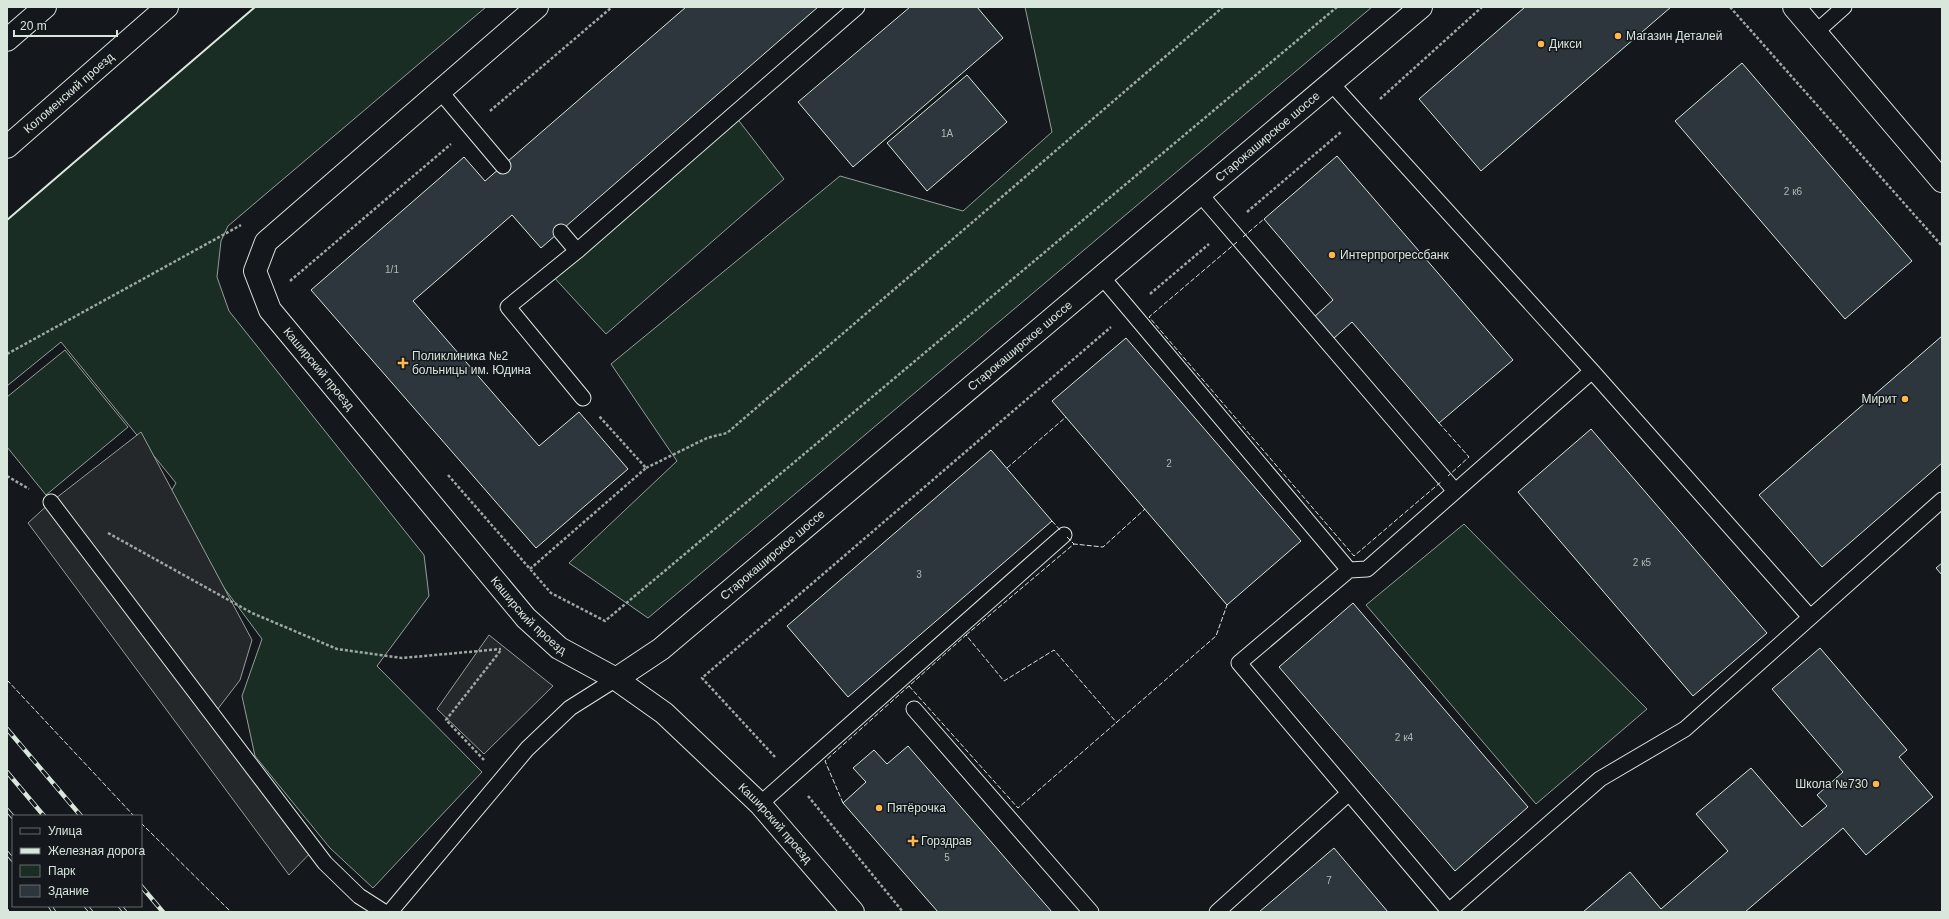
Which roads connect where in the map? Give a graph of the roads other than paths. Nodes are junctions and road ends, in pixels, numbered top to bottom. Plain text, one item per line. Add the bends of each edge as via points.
1 (45, 7) edge
2 (167, 7) edge
3 (537, 7) edge
4 (857, 7) edge
5 (1421, 7) edge
6 (1794, 7) edge
7 (1844, 7) edge
8 (1816, 32) junction
9 (7, 40) edge
10 (1331, 83) junction
11 (439, 90) junction
12 (7, 147) edge
13 (503, 166) dead end
14 (1942, 181) edge
15 (1200, 194) junction
16 (561, 232) dead end
17 (577, 251) junction
18 (1102, 277) junction
19 (1592, 371) junction
20 (583, 398) dead end
21 (1456, 492) junction
22 (1942, 500) edge
23 (50, 502) dead end
24 (1064, 535) dead end
25 (1348, 570) junction
26 (1810, 617) junction
27 (616, 679) junction
28 (914, 709) dead end
29 (1349, 793) junction
30 (760, 804) junction
31 (384, 912) edge
32 (390, 912) edge
33 (853, 912) edge
34 (1091, 912) edge
35 (1217, 912) edge

1 - 9 street
2 - 12 street, Коломенский проезд
3 - 11 street
4 - 17 lane
5 - 10 street, Старокаширское шоссе
6 - 8 street
7 - 8 lane
8 - 14 street
10 - 15 street, Старокаширское шоссе
10 - 19 lane
11 - 13 lane
11 - 27 street, Каширский проезд via 266,242 255,271 270,310 526,618 559,648
15 - 18 street, Старокаширское шоссе
15 - 21 lane
16 - 17 lane
17 - 20 lane via 508,308
18 - 25 lane
18 - 27 street, Старокаширское шоссе via 661,649
19 - 21 lane
19 - 26 lane
21 - 25 lane via 1367,569
22 - 26 lane
23 - 31 lane via 325,863 359,896
24 - 30 lane
25 - 29 lane via 1239,663
26 - 29 lane via 1685,729 1600,778 1449,911
27 - 30 street, Каширский проезд via 664,713
27 - 32 lane via 570,708 528,749
28 - 34 lane
29 - 35 lane
30 - 33 street, Каширский проезд

